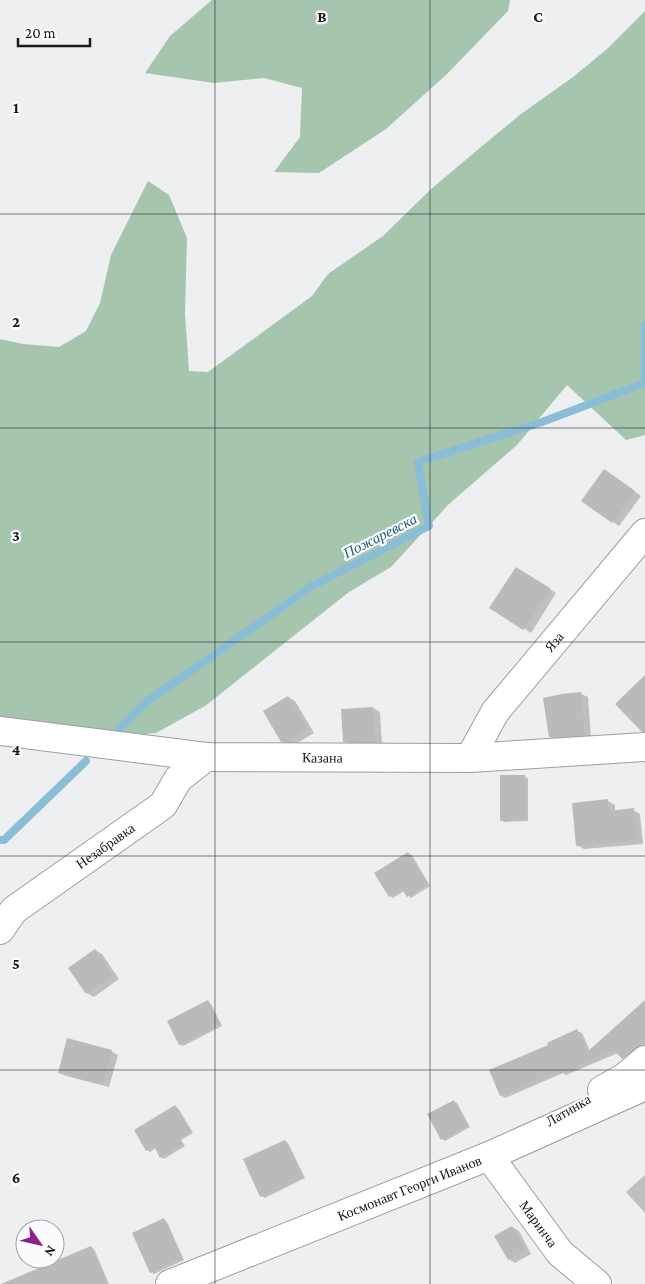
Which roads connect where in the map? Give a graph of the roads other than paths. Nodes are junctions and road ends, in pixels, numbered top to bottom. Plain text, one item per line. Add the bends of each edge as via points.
1 (645, 533) edge
2 (0, 731) edge
3 (645, 747) edge
4 (206, 757) junction
5 (470, 758) junction
6 (0, 930) edge
7 (645, 1060) edge
8 (645, 1086) edge
9 (489, 1156) junction
10 (170, 1284) edge
11 (597, 1284) edge

1 - 5 street, Яза via 495,712
2 - 4 street, Казана
3 - 5 street, Казана
4 - 5 street, Казана
4 - 6 street, Незабравка via 178,779 163,806 14,910
7 - 9 street, Латинка via 625,1077
8 - 9 street, Космонавт Георги Иванов
9 - 10 street, Космонавт Георги Иванов
9 - 11 street, Маринча via 560,1253

